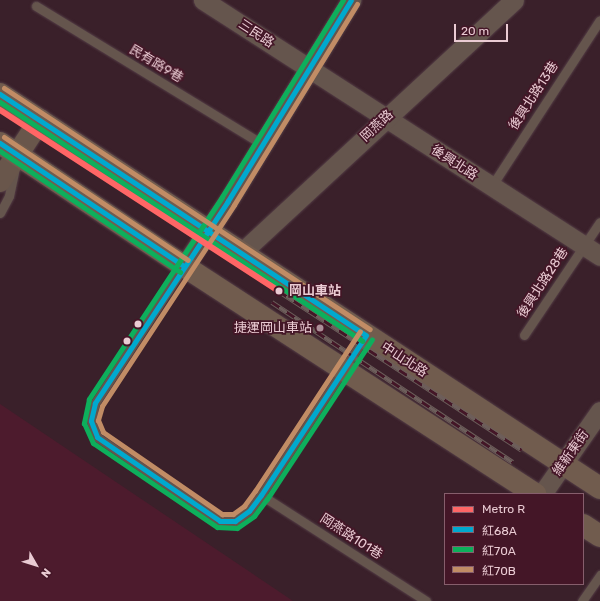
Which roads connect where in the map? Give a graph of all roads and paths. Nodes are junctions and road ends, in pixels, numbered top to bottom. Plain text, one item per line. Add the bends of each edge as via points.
1 (351, 0) edge
2 (514, 0) edge
3 (211, 2) edge
4 (36, 6) dead end
5 (600, 20) edge
6 (309, 68) junction
7 (0, 94) edge
8 (386, 118) junction
9 (40, 120) junction
10 (262, 144) junction
11 (6, 151) edge
12 (0, 181) edge
13 (490, 187) junction
14 (0, 213) edge
15 (600, 222) edge
16 (208, 231) junction
17 (584, 245) junction
18 (241, 253) junction
19 (600, 256) edge
20 (184, 266) junction
21 (366, 335) junction
22 (524, 336) dead end
23 (343, 369) junction
24 (600, 411) edge
25 (564, 464) junction
26 (600, 488) edge
27 (533, 493) edge
28 (543, 493) edge
29 (261, 495) junction
30 (584, 526) edge
31 (600, 536) edge
32 (600, 575) edge
33 (426, 601) edge
34 (582, 601) edge

1 - 6 street
2 - 8 street, 岡燕路
3 - 6 street, 三民路
4 - 10 lane, 民有路9巷
5 - 13 lane, 後興北路13巷
6 - 8 street, 後興北路
6 - 10 street
7 - 9 main road, 中山北路
8 - 13 street, 後興北路
8 - 18 street, 岡燕路
9 - 11 street
9 - 16 main road, 中山北路
10 - 16 street
11 - 12 street
11 - 14 lane via 9,196
11 - 20 main road
13 - 17 street, 後興北路
15 - 17 lane, 後興北路28巷
16 - 18 main road, 中山北路
16 - 20 street
17 - 19 street, 後興北路
17 - 22 lane, 後興北路28巷
18 - 21 main road, 中山北路
20 - 23 main road
20 - 29 lane via 94,403 91,421 97,437 220,521 235,521 249,511
21 - 23 lane
21 - 25 main road, 中山北路
23 - 27 main road
23 - 29 lane
24 - 25 street, 維新東街
25 - 26 main road, 中山北路
25 - 28 street, 維新東街
29 - 33 lane, 岡燕路101巷
30 - 31 main road
32 - 34 lane

